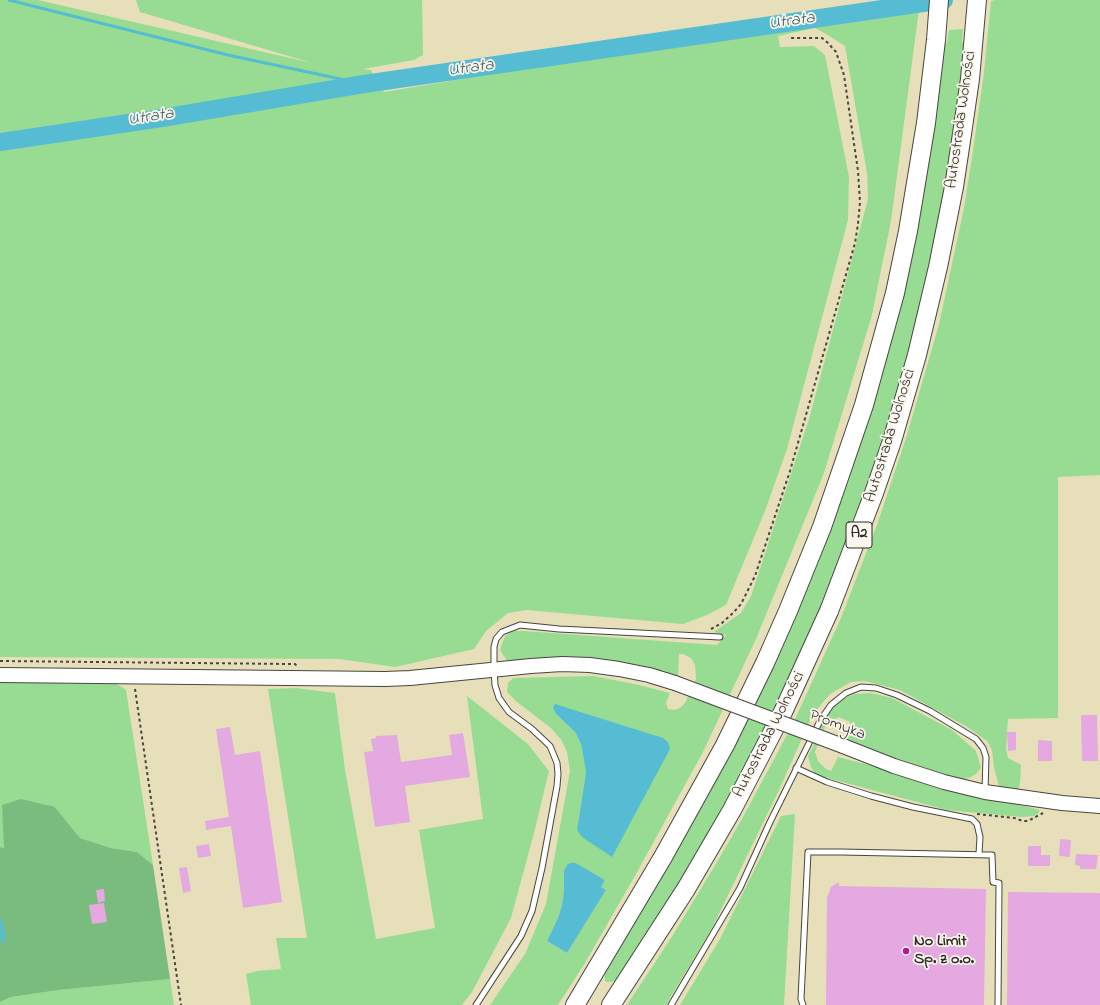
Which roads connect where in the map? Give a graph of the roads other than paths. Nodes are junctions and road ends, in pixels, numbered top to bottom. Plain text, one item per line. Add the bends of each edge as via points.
1 (939, 0) edge
2 (976, 9) edge
3 (720, 637) dead end
4 (494, 670) junction
5 (0, 674) edge
6 (796, 768) junction
7 (985, 792) junction
8 (1100, 806) edge
9 (979, 854) junction
10 (476, 1005) edge
11 (575, 1005) edge
12 (611, 1005) edge
13 (671, 1005) edge
14 (803, 1005) edge
15 (998, 1005) edge

1 - 11 highway, A2 via 926,123 895,293 864,405 822,527 765,663 725,745 663,857
2 - 12 highway, Autostrada Wolności / A2 via 962,134 938,268 917,355 892,441 866,516 829,611 764,750 686,889
3 - 4 lane via 520,625 502,632 496,639
4 - 5 street, Promyka via 379,679
4 - 7 street, Promyka, bridge via 531,666 590,665 649,675 894,766
4 - 10 lane via 501,703 550,746 557,763 558,774 532,912 518,941
6 - 7 lane via 831,705 846,693 861,687 876,688 930,711 980,743 986,757
6 - 9 lane via 827,782 871,796 972,819 977,824 980,837
6 - 13 lane via 740,888
7 - 8 street, Promyka
9 - 14 lane via 808,852 801,999
9 - 15 lane via 992,855 993,882 999,883

